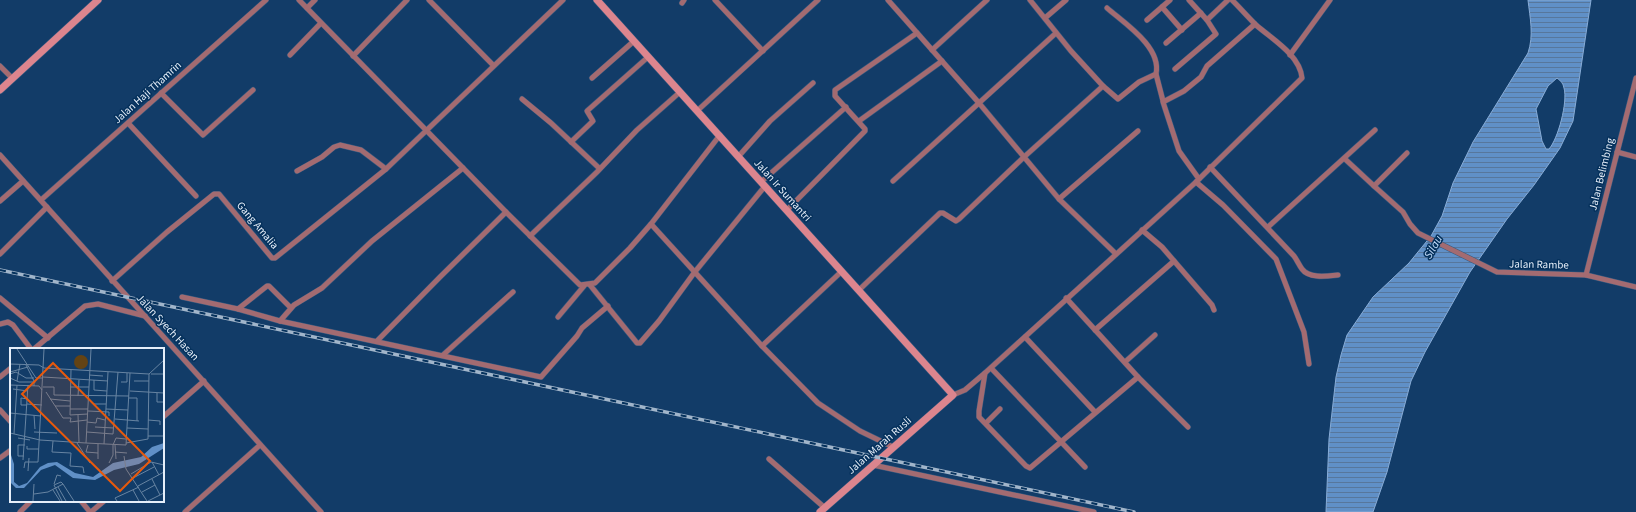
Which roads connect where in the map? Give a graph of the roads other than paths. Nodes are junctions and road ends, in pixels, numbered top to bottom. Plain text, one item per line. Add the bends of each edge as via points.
1 (98, 0) edge
2 (266, 0) edge
3 (299, 0) edge
4 (315, 0) edge
5 (407, 0) edge
6 (429, 0) edge
7 (563, 0) edge
8 (597, 0) edge
9 (715, 0) edge
10 (818, 0) edge
11 (888, 0) edge
12 (987, 0) edge
13 (1030, 0) edge
14 (1066, 0) edge
15 (1170, 0) edge
16 (1189, 0) edge
17 (1228, 0) edge
18 (1232, 0) edge
19 (1327, 1) edge
20 (1162, 7) junction
21 (307, 8) junction
22 (1107, 8) dead end
23 (1201, 13) junction
24 (1045, 18) junction
25 (1147, 20) dead end
26 (1207, 20) junction
27 (321, 23) junction
28 (1255, 24) junction
29 (1182, 30) junction
30 (917, 33) junction
31 (1056, 33) junction
32 (634, 41) junction
33 (1166, 43) dead end
34 (932, 50) junction
35 (763, 51) junction
36 (290, 55) dead end
37 (1290, 55) junction
38 (353, 56) junction
39 (648, 57) junction
40 (942, 61) junction
41 (493, 65) junction
42 (0, 66) edge
43 (1175, 69) dead end
44 (1156, 74) junction
45 (592, 78) dead end
46 (1636, 78) edge
47 (13, 79) junction
48 (813, 83) dead end
49 (1103, 86) junction
50 (0, 90) edge
51 (253, 90) dead end
52 (680, 92) junction
53 (161, 93) junction
54 (522, 99) dead end
55 (1163, 101) junction
56 (979, 103) junction
57 (846, 107) junction
58 (697, 111) junction
59 (859, 121) junction
60 (128, 123) junction
61 (427, 130) junction
62 (1138, 130) dead end
63 (1374, 130) dead end
64 (720, 135) junction
65 (571, 142) junction
66 (1617, 152) junction
67 (1407, 154) dead end
68 (738, 156) junction
69 (1, 157) edge
70 (1024, 157) junction
71 (1636, 157) edge
72 (1345, 159) junction
73 (464, 168) junction
74 (599, 168) junction
75 (1210, 168) junction
76 (386, 169) junction
77 (297, 171) dead end
78 (1197, 180) junction
79 (23, 181) junction
80 (893, 181) dead end
81 (763, 184) junction
82 (1374, 186) junction
83 (196, 196) dead end
84 (1059, 199) junction
85 (41, 200) junction
86 (0, 201) edge
87 (47, 207) junction
88 (787, 210) junction
89 (506, 212) junction
90 (652, 224) junction
91 (1268, 227) junction
92 (1142, 230) junction
93 (530, 236) junction
94 (0, 254) edge
95 (1116, 254) junction
96 (1174, 261) junction
97 (842, 271) junction
98 (694, 273) junction
99 (1338, 275) dead end
100 (1586, 275) junction
101 (112, 281) junction
102 (590, 285) junction
103 (584, 286) junction
104 (1636, 287) edge
105 (859, 290) junction
106 (513, 292) dead end
107 (182, 297) dead end
108 (0, 298) edge
109 (1066, 298) junction
110 (608, 306) junction
111 (291, 308) junction
112 (238, 309) junction
113 (1214, 310) dead end
114 (146, 316) junction
115 (558, 317) dead end
116 (280, 321) junction
117 (0, 324) edge
118 (1095, 330) junction
119 (1155, 335) dead end
120 (1025, 337) junction
121 (48, 338) junction
122 (377, 341) junction
123 (762, 346) junction
124 (30, 348) edge
125 (35, 348) edge
126 (443, 355) junction
127 (1125, 362) junction
128 (1309, 364) dead end
129 (991, 368) junction
130 (10, 369) edge
131 (985, 373) junction
132 (0, 377) edge
133 (1138, 377) junction
134 (204, 381) junction
135 (953, 395) junction
136 (1000, 409) dead end
137 (0, 410) edge
138 (1095, 412) junction
139 (164, 417) edge
140 (10, 421) edge
141 (986, 423) junction
142 (1188, 427) dead end
143 (1060, 443) junction
144 (260, 445) junction
145 (893, 447) junction
146 (10, 451) edge
147 (0, 458) edge
148 (769, 459) dead end
149 (873, 465) junction
150 (1085, 467) dead end
151 (30, 502) edge
152 (82, 502) edge
153 (102, 502) edge
154 (822, 510) edge
155 (89, 511) edge
156 (20, 512) edge
157 (185, 512) edge
158 (321, 512) edge
159 (1094, 512) edge

1 - 47 main road
2 - 53 street, Jalan Haji Thamrin
3 - 21 street
4 - 21 street
5 - 38 street
6 - 41 street
7 - 41 street, Gang Amalia
8 - 32 main road, Jalan Ir Sumantri
9 - 35 street
10 - 35 street
11 - 30 street
12 - 34 street
13 - 24 street
14 - 24 street
15 - 20 street
16 - 23 street
17 - 26 street
18 - 28 street
19 - 37 street
20 - 25 street
20 - 29 street
21 - 27 street
22 - 44 street via 1150,48 1156,62
23 - 26 street
23 - 29 street
24 - 31 street
26 - 43 street via 1216,34
27 - 36 street
27 - 38 street
28 - 37 street
28 - 55 street via 1206,66 1201,77 1184,91
29 - 33 street
30 - 34 street
30 - 57 street via 835,90 835,96
31 - 49 street
31 - 56 street
32 - 39 main road, Jalan Ir Sumantri
32 - 45 street
34 - 40 street
35 - 58 street
37 - 75 street via 1301,71 1302,78
38 - 61 street
39 - 52 main road, Jalan Ir Sumantri
39 - 65 street via 587,111 593,121
40 - 56 street
40 - 59 street
41 - 61 street, Gang Amalia
42 - 47 street
44 - 49 street via 1139,82 1118,99
44 - 55 street
46 - 66 street, Jalan Belimbing
47 - 50 main road
48 - 68 street via 770,121
49 - 70 street
51 - 53 street via 203,135
52 - 58 main road, Jalan Ir Sumantri
52 - 74 street
53 - 60 street, Jalan Haji Thamrin
54 - 65 street
55 - 78 street via 1179,151
56 - 70 street
56 - 80 street
57 - 59 street
57 - 81 street
58 - 64 main road, Jalan Ir Sumantri
59 - 88 street via 865,131
60 - 83 street
60 - 85 street, Jalan Haji Thamrin
61 - 73 street
61 - 76 street, Gang Amalia
62 - 84 street
63 - 72 street
64 - 68 main road, Jalan Ir Sumantri
64 - 90 street
65 - 74 street
66 - 71 street
66 - 100 street, Jalan Belimbing
67 - 82 street
68 - 81 main road, Jalan Ir Sumantri
69 - 79 street, Jalan Syech Hasan
70 - 84 street
70 - 105 street via 957,220 940,213
72 - 82 street, Jalan Rambe
72 - 91 street
73 - 89 street
73 - 111 street via 372,241 324,286
74 - 93 street
75 - 78 street
75 - 91 street
76 - 77 street via 361,150 340,145
76 - 101 street, Gang Amalia via 275,258 272,258 219,194 211,194
78 - 92 street
78 - 128 street via 1276,259 1304,332
79 - 85 street, Jalan Syech Hasan
79 - 86 street
81 - 88 main road, Jalan Ir Sumantri
81 - 98 street
82 - 100 street, Jalan Rambe via 1403,212 1418,233 1497,272
84 - 95 street
85 - 87 street, Jalan Syech Hasan
87 - 94 street
87 - 101 street, Jalan Syech Hasan
88 - 97 main road, Jalan Ir Sumantri
89 - 93 street
89 - 122 street
90 - 98 street
90 - 102 street via 600,279
91 - 99 street via 1306,274
92 - 95 street
92 - 96 street
93 - 103 street via 576,282
95 - 109 street
96 - 113 street
96 - 118 street
97 - 105 main road, Jalan Ir Sumantri
97 - 123 street
98 - 110 street via 640,343 637,343
98 - 123 street
100 - 104 street, Jalan Rambe
101 - 114 street, Jalan Syech Hasan
102 - 103 street
102 - 110 street
103 - 115 street
105 - 135 main road, Jalan Ir Sumantri
106 - 126 street
107 - 112 street
108 - 121 street
109 - 118 street
109 - 120 street
110 - 126 street via 582,328 541,376
111 - 112 street via 267,286
111 - 116 street
112 - 116 street
114 - 121 street via 91,304 78,310
114 - 134 street, Jalan Syech Hasan
116 - 122 street
117 - 124 street via 8,322 13,325
118 - 127 street
119 - 127 street
120 - 129 street
120 - 138 street
121 - 125 street
122 - 126 street
123 - 145 street via 818,403 860,431
127 - 133 street
129 - 131 street
129 - 143 street
130 - 132 street
131 - 135 street via 965,390
131 - 141 street via 979,414
133 - 138 street
133 - 142 street
134 - 139 street
134 - 144 street, Jalan Syech Hasan
135 - 145 main road, Jalan Marah Rusli
136 - 141 street
137 - 140 street
138 - 143 street
141 - 143 street via 1028,468
143 - 150 street
144 - 157 street
144 - 158 street, Jalan Syech Hasan
145 - 149 main road, Jalan Marah Rusli
146 - 147 street
148 - 154 street
149 - 154 main road, Jalan Marah Rusli
149 - 159 street
151 - 156 street
152 - 155 street
153 - 155 street

